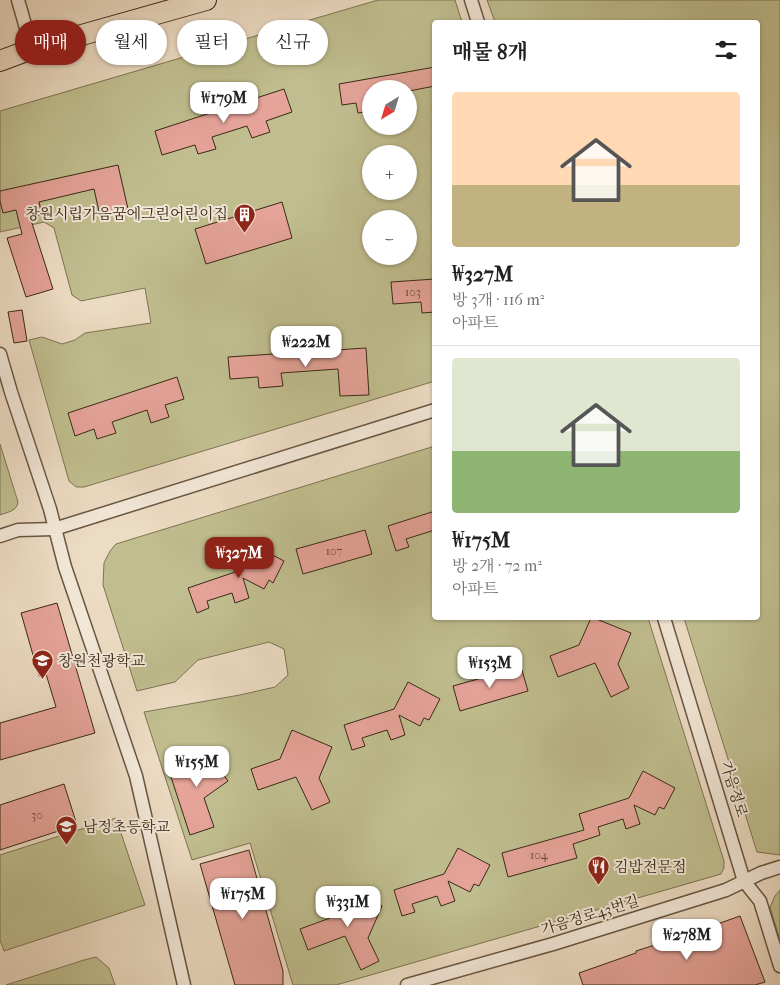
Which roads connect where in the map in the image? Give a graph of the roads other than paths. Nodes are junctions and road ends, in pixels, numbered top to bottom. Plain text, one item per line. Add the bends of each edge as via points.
1 (18, 0) edge
2 (206, 0) edge
3 (471, 0) edge
4 (24, 20) edge
5 (477, 20) edge
6 (86, 34) edge
7 (15, 55) edge
8 (0, 61) edge
9 (0, 354) edge
10 (432, 411) edge
11 (54, 529) junction
12 (0, 536) edge
13 (665, 620) edge
14 (780, 866) edge
15 (744, 881) junction
16 (780, 966) edge
17 (184, 985) edge
18 (407, 985) edge

1 - 4 street
2 - 6 main road
3 - 5 street
7 - 8 main road
9 - 11 street
10 - 11 street
11 - 12 street via 18,530
11 - 17 street via 136,776
13 - 15 street, 가음정로
14 - 15 street, 가음정로43번길
15 - 16 street, 가음정로 via 760,901
15 - 18 street, 가음정로43번길 via 726,890 553,944

